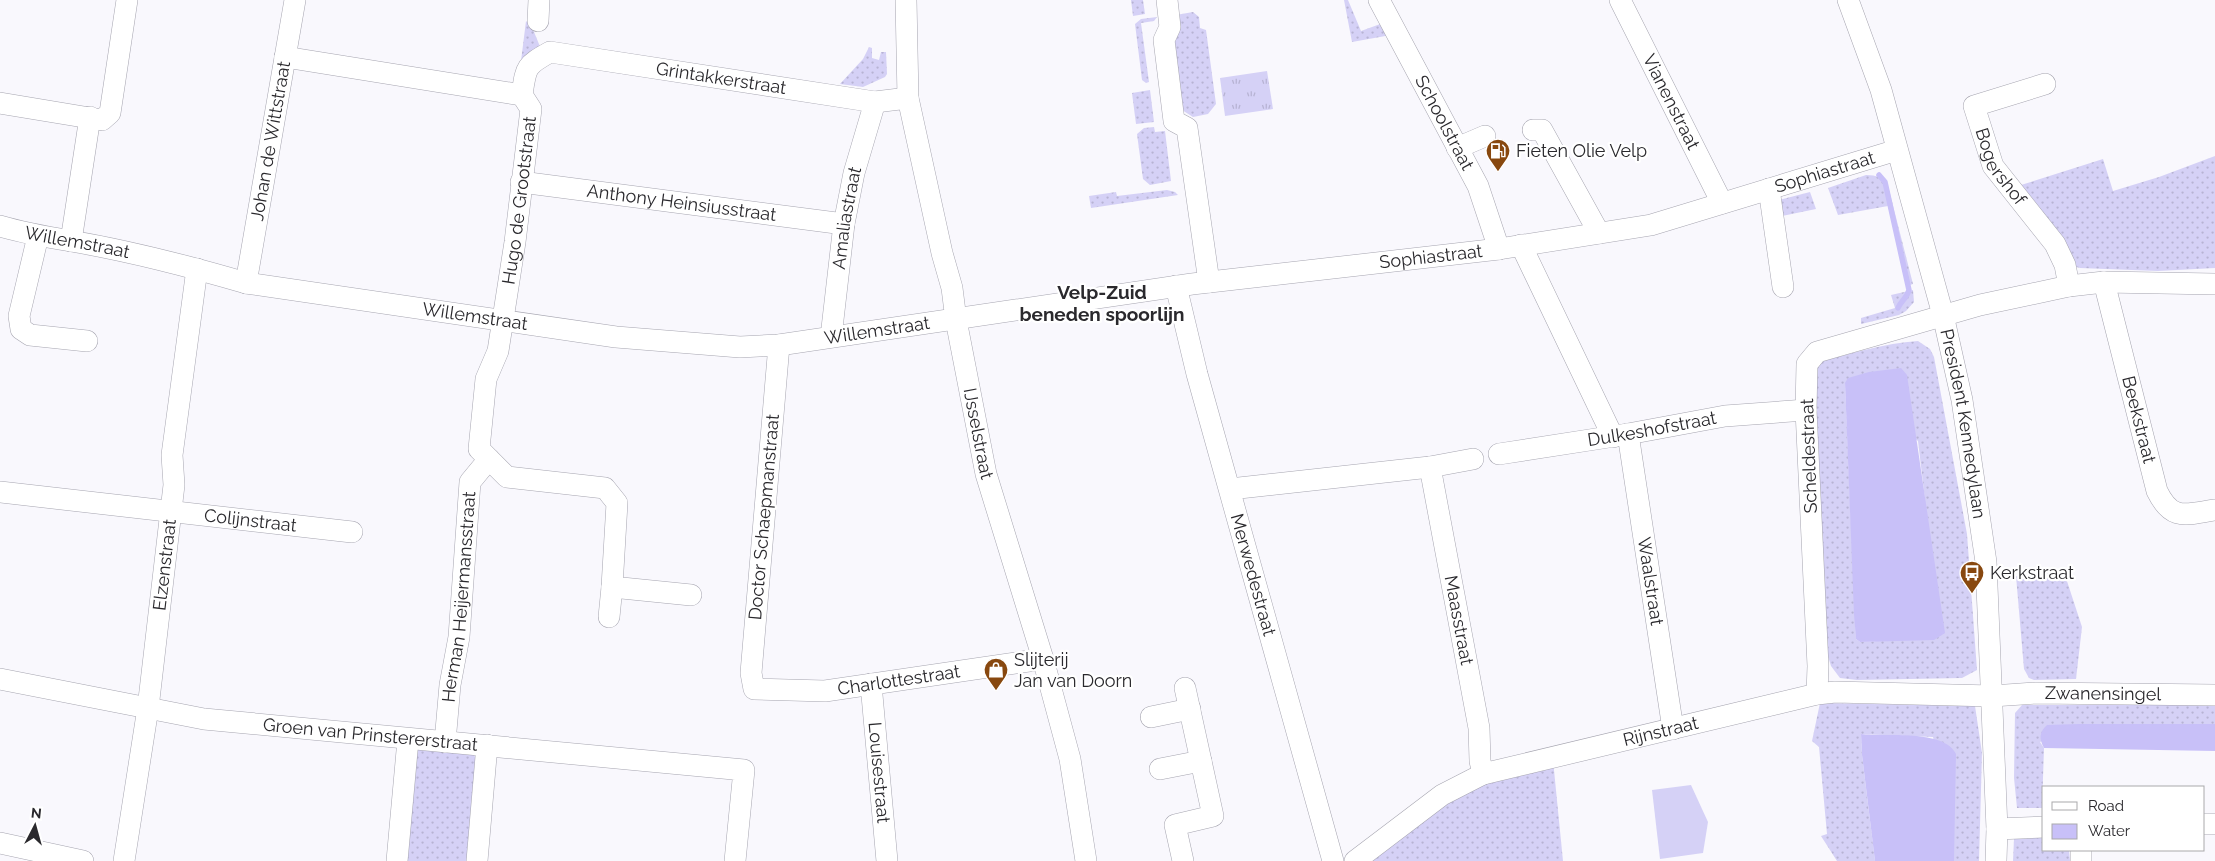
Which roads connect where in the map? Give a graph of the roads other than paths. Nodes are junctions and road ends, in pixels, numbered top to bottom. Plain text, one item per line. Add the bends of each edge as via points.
1 (127, 0) edge
2 (294, 0) edge
3 (906, 0) edge
4 (1167, 0) edge
5 (1379, 0) edge
6 (1620, 0) edge
7 (1848, 0) edge
8 (284, 57) junction
9 (536, 59) joint
10 (2045, 84) dead end
11 (522, 96) junction
12 (908, 98) junction
13 (875, 102) junction
14 (0, 103) edge
15 (90, 117) junction
16 (1542, 127) dead end
17 (1486, 136) dead end
18 (1457, 148) junction
19 (1897, 150) junction
20 (521, 182) junction
21 (1769, 189) junction
22 (1722, 203) junction
23 (844, 224) junction
24 (0, 226) edge
25 (1599, 233) junction
26 (38, 236) junction
27 (71, 241) junction
28 (1521, 246) junction
29 (1499, 249) junction
30 (197, 269) junction
31 (1209, 282) junction
32 (2104, 282) junction
33 (246, 283) junction
34 (2215, 284) edge
35 (1176, 286) junction
36 (2069, 286) junction
37 (1783, 287) dead end
38 (1943, 316) junction
39 (503, 320) junction
40 (956, 320) junction
41 (831, 337) junction
42 (87, 342) dead end
43 (779, 345) junction
44 (1806, 410) junction
45 (1621, 436) junction
46 (1499, 454) dead end
47 (489, 458) junction
48 (1473, 459) dead end
49 (1430, 467) junction
50 (1230, 489) junction
51 (0, 492) edge
52 (2215, 510) edge
53 (171, 513) junction
54 (352, 532) dead end
55 (612, 587) junction
56 (691, 595) dead end
57 (609, 617) dead end
58 (1043, 660) junction
59 (0, 679) edge
60 (872, 684) junction
61 (1185, 688) dead end
62 (754, 690) joint
63 (1817, 694) junction
64 (2215, 695) edge
65 (1992, 696) junction
66 (148, 708) junction
67 (1190, 709) junction
68 (1151, 717) dead end
69 (1672, 729) junction
70 (408, 740) junction
71 (445, 742) junction
72 (487, 745) junction
73 (1201, 760) junction
74 (1160, 769) dead end
75 (1483, 774) junction
76 (2042, 827) edge
77 (1997, 829) junction
78 (0, 843) edge
79 (83, 861) edge
80 (124, 861) edge
81 (397, 861) edge
82 (476, 861) edge
83 (735, 861) edge
84 (886, 861) edge
85 (1086, 861) edge
86 (1183, 861) edge
87 (1334, 861) edge
88 (1355, 861) edge
89 (1996, 861) edge

1 - 15 street via 110,113 102,120
2 - 8 street, Johan de Wittstraat
3 - 12 street, IJsselstraat
4 - 31 street via 1170,27 1164,40 1174,121 1188,128
5 - 18 street, Schoolstraat
6 - 22 street, Vianenstraat
7 - 19 street, President Kennedylaan
8 - 11 street
8 - 33 street, Johan de Wittstraat
9 - 11 street, Hugo de Grootstraat via 526,70
9 - 13 street, Grintakkerstraat via 550,52 573,54
10 - 36 street, Bogershof via 1974,106 1993,166 2055,244
11 - 20 street, Hugo de Grootstraat via 530,109
12 - 13 street, Grintakkerstraat
12 - 40 street, IJsselstraat via 952,288
13 - 23 street, Amaliastraat via 854,173
14 - 15 street
15 - 27 street
16 - 25 street
17 - 18 street
18 - 29 street, Schoolstraat via 1478,186
19 - 21 street, Sophiastraat
19 - 38 street, President Kennedylaan
20 - 23 street, Anthony Heinsiusstraat
20 - 39 street, Hugo de Grootstraat
21 - 22 street, Sophiastraat
21 - 37 street
22 - 25 street, Sophiastraat via 1651,225
23 - 41 street, Amaliastraat
24 - 26 street, Willemstraat
25 - 28 street, Sophiastraat
26 - 27 street, Willemstraat
26 - 42 street via 19,316 21,328 30,336
27 - 30 street, Willemstraat
28 - 29 street, Sophiastraat
28 - 45 street
29 - 31 street, Sophiastraat
30 - 33 street, Willemstraat
30 - 53 street, Elzenstraat via 172,455 174,485
31 - 35 street, Sophiastraat
32 - 34 street
32 - 36 street
32 - 52 street, Beekstraat via 2164,505 2175,513
33 - 39 street, Willemstraat
35 - 40 street, Sophiastraat via 982,313
35 - 50 street, Merwedestraat
36 - 38 street
38 - 44 street, Scheldestraat via 1817,352 1807,364
38 - 65 street, President Kennedylaan via 1962,400 1986,562
39 - 43 street, Willemstraat via 616,337 740,347
39 - 47 street, Hugo de Grootstraat via 498,351 486,379 479,449
40 - 41 street, Willemstraat
40 - 58 street, IJsselstraat via 986,474
41 - 43 street, Willemstraat
43 - 62 street, Doctor Schaepmanstraat via 751,673
44 - 45 street, Dulkeshofstraat via 1725,416
44 - 63 street, Scheldestraat
45 - 46 street, Dulkeshofstraat
45 - 69 street, Waalstraat
47 - 55 street via 507,477 605,488 617,502
47 - 71 street, Herman Heijermansstraat via 470,482 459,637 450,685
48 - 49 street
49 - 50 street
49 - 75 street, Maasstraat via 1479,728
50 - 87 street, Merwedestraat
51 - 53 street, Colijnstraat
53 - 54 street, Colijnstraat
53 - 66 street, Elzenstraat
55 - 56 street
55 - 57 street
58 - 60 street, Charlottestraat
58 - 85 street, IJsselstraat via 1070,759
59 - 66 street, Groen van Prinstererstraat
60 - 62 street, Charlottestraat via 825,691
60 - 84 street, Louisestraat
61 - 67 street
63 - 65 street, Rijnstraat
63 - 69 street, Rijnstraat
64 - 65 street, Zwanensingel via 2036,693
65 - 77 street, President Kennedylaan
66 - 70 street, Groen van Prinstererstraat via 204,719
66 - 80 street, Elzenstraat
67 - 68 street
67 - 73 street
69 - 75 street, Rijnstraat
70 - 71 street, Groen van Prinstererstraat
70 - 81 street
71 - 72 street, Groen van Prinstererstraat
72 - 82 street
72 - 83 street, Groen van Prinstererstraat via 744,770
73 - 74 street
73 - 86 street via 1213,816 1175,825
75 - 88 street, Rijnstraat via 1442,795
76 - 77 street
77 - 89 street, President Kennedylaan
78 - 79 street

